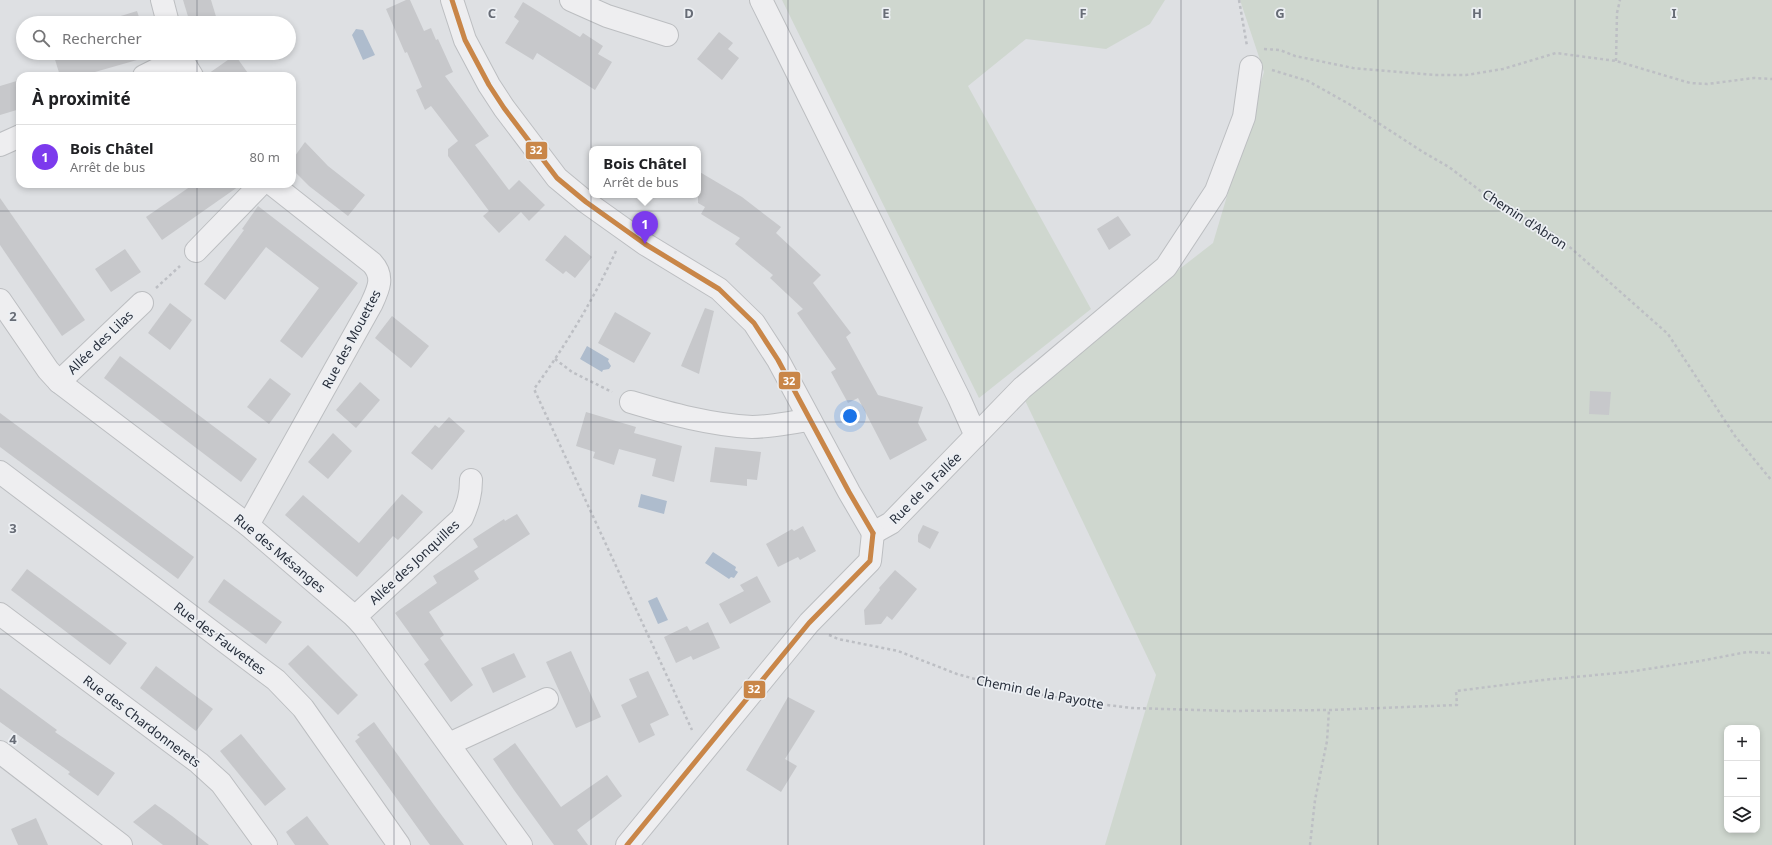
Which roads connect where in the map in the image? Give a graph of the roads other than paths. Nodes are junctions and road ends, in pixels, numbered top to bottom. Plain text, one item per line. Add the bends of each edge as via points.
1 (162, 0) edge
2 (452, 0) edge
3 (571, 0) edge
4 (761, 0) edge
5 (166, 16) edge
6 (667, 35) dead end
7 (1250, 57) road end
8 (171, 60) edge
9 (182, 60) edge
10 (151, 72) edge
11 (190, 72) edge
12 (16, 138) edge
13 (0, 146) edge
14 (257, 188) edge
15 (277, 188) edge
16 (196, 251) road end
17 (0, 300) edge
18 (142, 303) road end
19 (59, 382) junction
20 (631, 402) road end
21 (810, 420) junction
22 (976, 436) junction
23 (0, 472) edge
24 (471, 480) dead end
25 (248, 525) junction
26 (873, 533) junction
27 (0, 614) edge
28 (355, 618) junction
29 (547, 699) dead end
30 (449, 744) junction
31 (0, 752) edge
32 (121, 845) edge
33 (266, 845) edge
34 (399, 845) edge
35 (521, 845) edge
36 (627, 845) edge

1 - 5 street
2 - 21 street via 465,40 480,68 504,108 557,178 586,202 663,256 719,289 743,310 767,342
3 - 6 street via 607,16
4 - 22 street
7 - 22 street, Rue de la Fallée via 1244,117 1216,191 1166,267 1022,388
8 - 10 street
9 - 11 street
12 - 13 street
14 - 16 street
15 - 25 street, Rue des Mouettes via 372,263 380,281 371,305
17 - 19 street, Rue des Mésanges
18 - 19 street, Allée des Lilas
19 - 25 street, Rue des Mésanges
20 - 21 street via 685,417 753,427
21 - 26 street
22 - 26 street, Rue de la Fallée via 891,523
23 - 34 street, Rue des Fauvettes via 276,680 302,708
24 - 28 street, Allée des Jonquilles via 469,504 462,518
25 - 28 street, Rue des Mésanges
26 - 36 street via 870,561 809,623
27 - 33 street, Rue des Chardonnerets via 199,763 222,783
28 - 30 street, Rue des Mésanges
29 - 30 street
30 - 35 street, Rue des Mésanges
31 - 32 street

